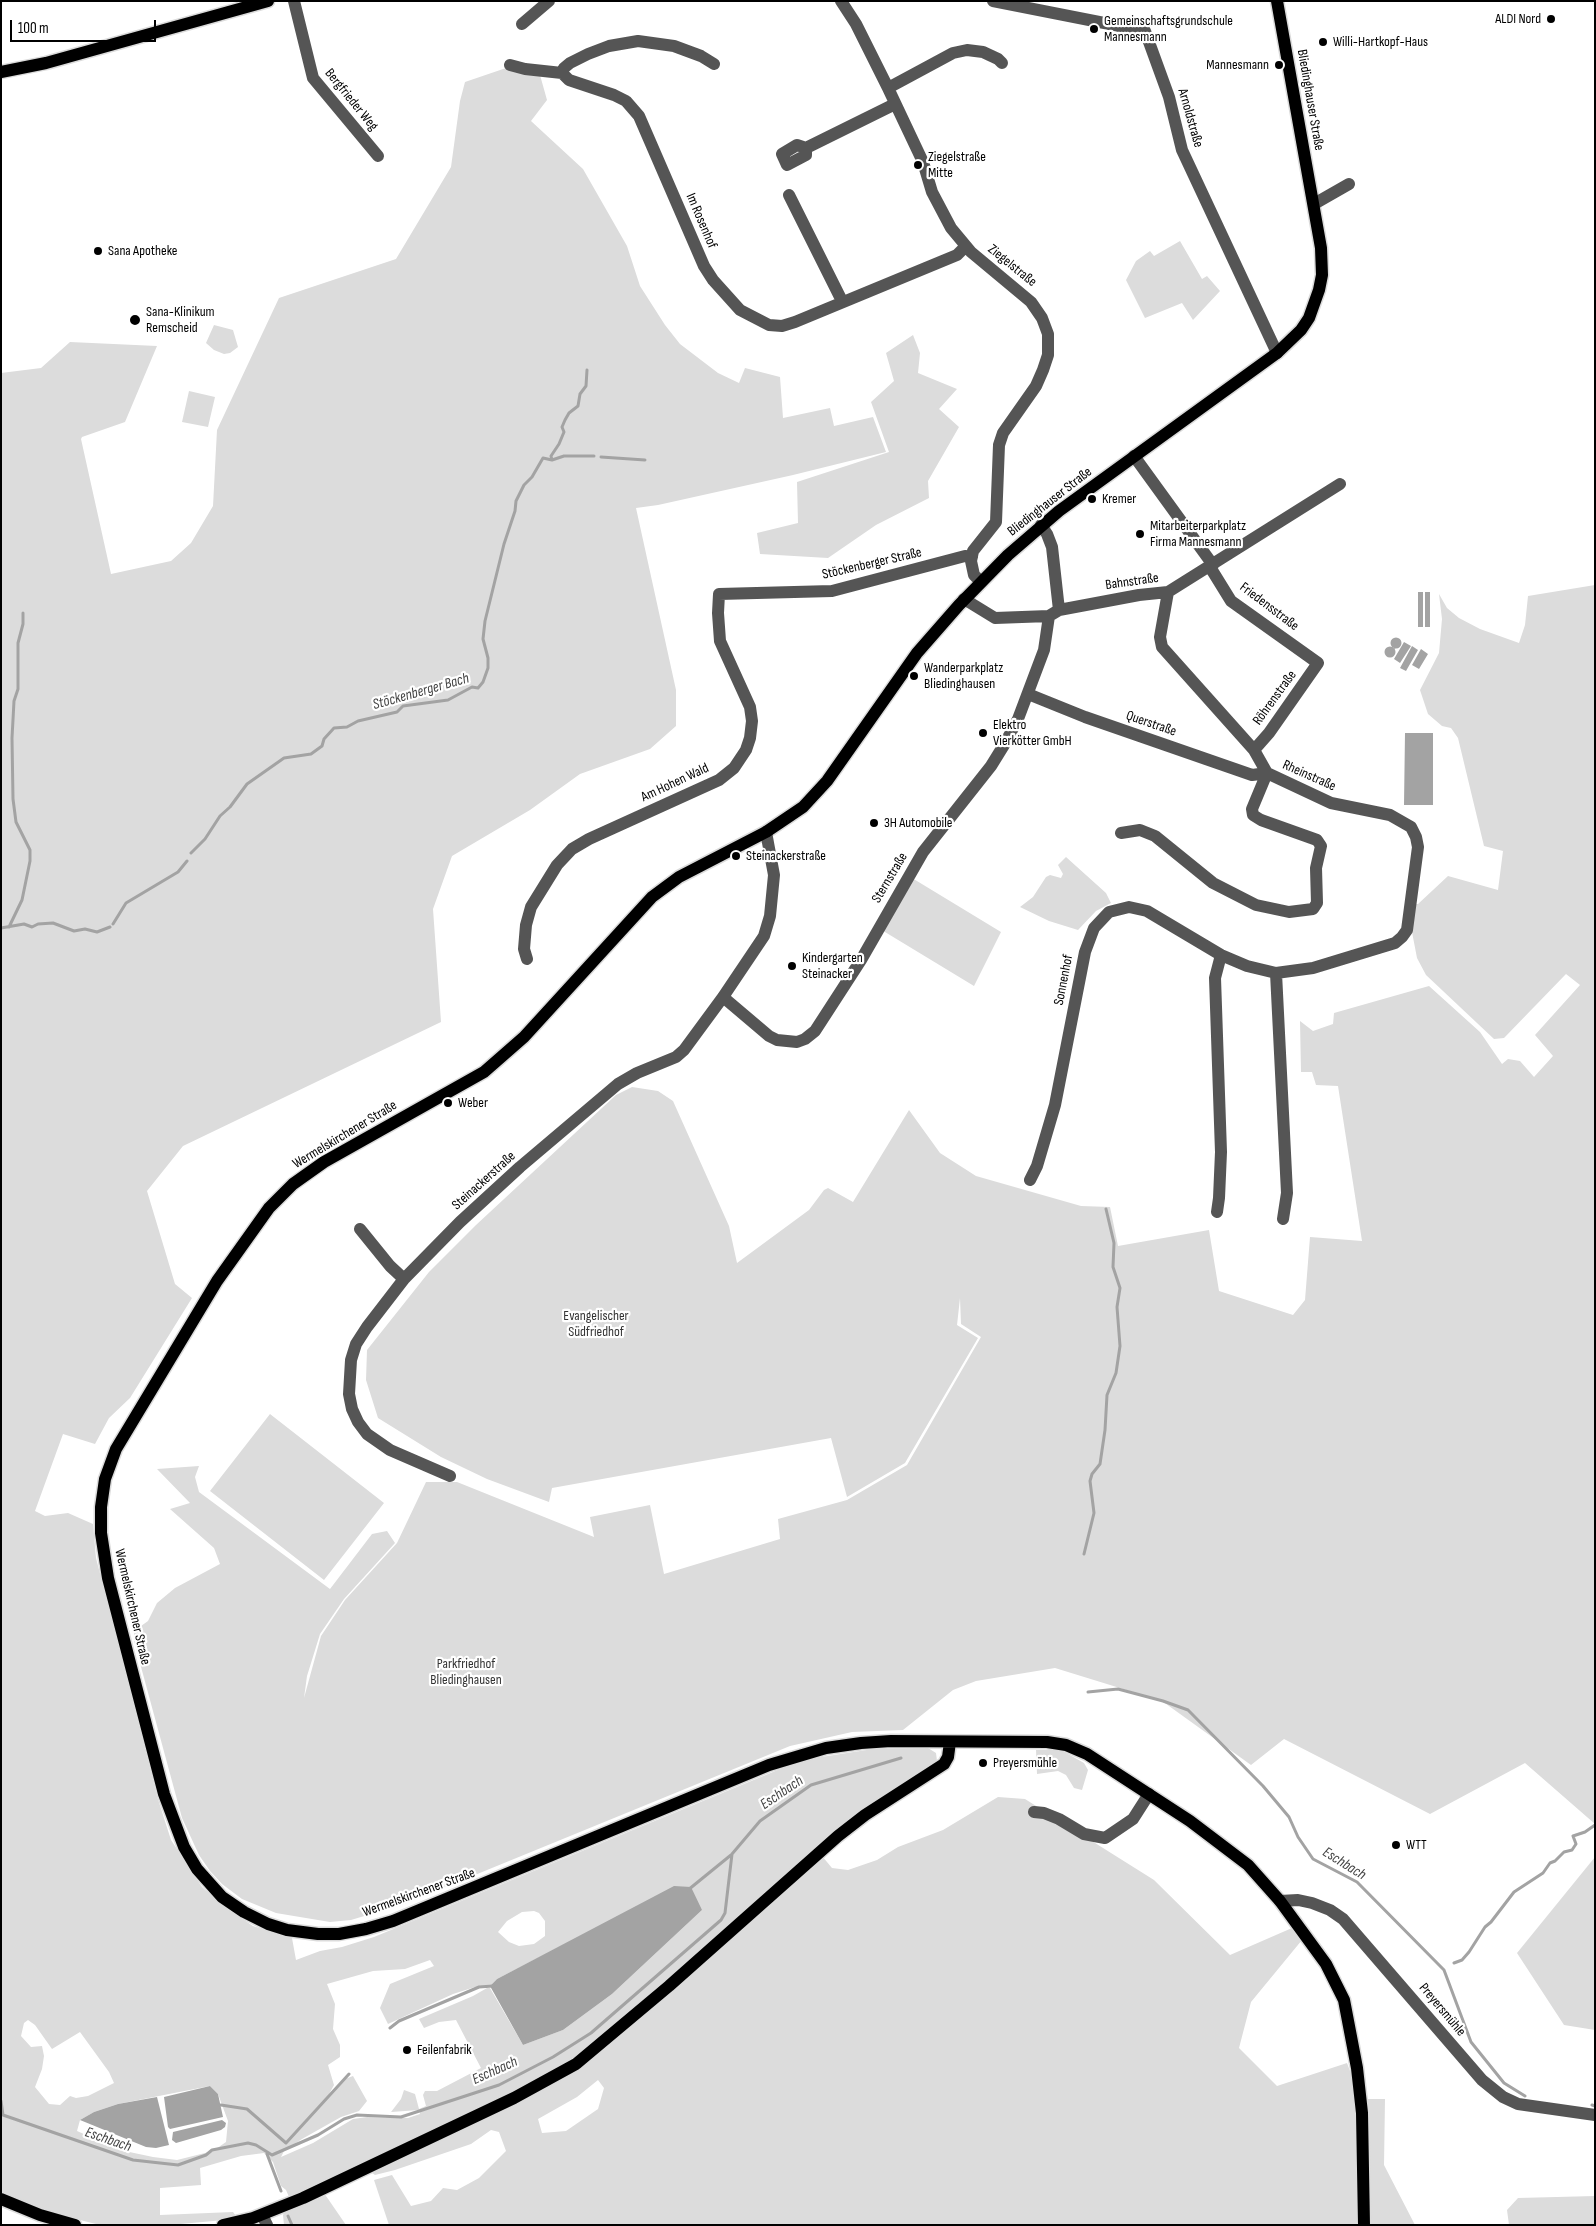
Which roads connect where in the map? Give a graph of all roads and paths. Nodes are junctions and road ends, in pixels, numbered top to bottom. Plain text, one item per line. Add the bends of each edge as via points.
1 (268, 1) edge
2 (294, 1) edge
3 (549, 1) edge
4 (841, 1) edge
5 (993, 1) edge
6 (1278, 1) edge
7 (522, 24) dead end
8 (1002, 63) dead end
9 (714, 64) dead end
10 (510, 65) dead end
11 (1, 72) edge
12 (562, 73) junction
13 (888, 88) junction
14 (895, 104) junction
15 (806, 148) dead end
16 (378, 156) dead end
17 (1349, 184) dead end
18 (789, 195) dead end
19 (1314, 204) junction
20 (965, 247) junction
21 (842, 302) junction
22 (1277, 352) junction
23 (1134, 456) junction
24 (1340, 484) dead end
25 (1042, 525) junction
26 (972, 557) junction
27 (1211, 566) junction
28 (981, 582) junction
29 (1168, 592) junction
30 (719, 594) joint
31 (964, 600) junction
32 (1054, 613) junction
33 (1318, 663) joint
34 (1028, 694) junction
35 (1254, 750) junction
36 (1267, 773) junction
37 (766, 832) junction
38 (1121, 834) dead end
39 (1402, 938) joint
40 (1221, 955) junction
41 (527, 959) dead end
42 (1276, 973) junction
43 (723, 997) junction
44 (1030, 1180) dead end
45 (1217, 1212) dead end
46 (1283, 1219) dead end
47 (360, 1229) dead end
48 (404, 1279) junction
49 (450, 1476) dead end
50 (950, 1742) junction
51 (1148, 1794) junction
52 (1034, 1812) dead end
53 (1280, 1901) junction
54 (1595, 2116) edge
55 (1, 2199) edge
56 (264, 2220) edge
57 (75, 2225) edge
58 (223, 2225) edge
59 (1364, 2225) edge

1 - 11 main road via 46,63
2 - 16 street, Bergfrieder Weg via 313,78
3 - 7 street
4 - 13 street, Ziegelstraße
5 - 22 street, Arnoldstraße via 1145,31 1169,97 1182,150
6 - 19 main road, Bliedinghauser Straße
8 - 13 street via 983,52 967,50 953,53
9 - 12 street via 674,46 638,42 609,46 588,54 570,63
10 - 12 street, Im Rosenhof
12 - 21 street, Im Rosenhof via 569,80 622,99 634,110 704,266 740,310 776,327
13 - 14 street, Ziegelstraße
14 - 15 street
14 - 20 street, Ziegelstraße via 923,162 937,203
17 - 19 street
18 - 21 street
19 - 22 main road, Bliedinghauser Straße via 1321,252 1319,290 1301,330
20 - 21 street, Im Rosenhof via 957,255
20 - 26 street, Ziegelstraße via 1031,302 1042,318 1048,344 1048,355 1040,377 1000,441 996,522
22 - 23 main road, Bliedinghauser Straße
23 - 25 main road, Bliedinghauser Straße
23 - 27 street, Friedensstraße
24 - 27 street, Bahnstraße
25 - 28 main road, Bliedinghauser Straße
25 - 32 street, Sternstraße via 1052,547
26 - 28 street via 974,575
26 - 30 street, Stöckenberger Straße via 965,556 832,591
27 - 29 street, Bahnstraße
27 - 33 street, Friedensstraße via 1231,601
28 - 31 main road, Bliedinghauser Straße
29 - 32 street, Bahnstraße
29 - 35 street, Rheinstraße via 1160,637 1162,647
30 - 41 street, Am Hohen Wald via 720,641 750,707 752,721 746,750 734,768 719,780 572,849 557,865 531,907 524,949
31 - 32 street, Bahnstraße via 995,618
31 - 37 main road, Bliedinghauser Straße via 916,653 815,796
32 - 34 street, Sternstraße
33 - 35 street, Röhrenstraße
34 - 36 street, Querstraße via 1252,775
34 - 43 street, Sternstraße via 1011,733 991,766 923,852 815,1031 797,1042 778,1040
35 - 36 street, Rheinstraße
36 - 38 street via 1252,815 1316,840 1321,846 1316,868 1317,903 1313,909 1289,912 1256,905 1213,883 1155,836 1140,830
36 - 39 street, Rheinstraße via 1331,803 1390,815 1411,827 1418,847 1407,930
37 - 43 street, Steinackerstraße via 774,875 770,916 764,936
37 - 50 main road, Wermelskirchener Straße via 679,877 652,897 524,1037 484,1072 324,1162 292,1184 269,1208 217,1281 116,1449 105,1479 101,1507 100,1533 104,1558 164,1794 184,1847 196,1869 222,1897 244,1912 287,1930 339,1934 393,1921 791,1758 826,1748 861,1743
39 - 42 street, Sonnenhof via 1326,964
40 - 42 street, Sonnenhof
40 - 44 street, Sonnenhof via 1141,909 1114,910 1098,923 1085,952 1055,1105
40 - 45 street via 1215,978 1221,1152
42 - 46 street via 1287,1192
43 - 48 street, Steinackerstraße via 684,1050 676,1057 618,1084 520,1167
47 - 48 street
48 - 49 street, Steinackerstraße via 356,1344 349,1378 352,1409 367,1434 378,1443
50 - 51 main road via 1061,1744 1099,1761
50 - 56 main road via 944,1764 852,1825 576,2064 514,2098
51 - 52 street via 1133,1819 1105,1838 1084,1834 1059,1819
51 - 53 main road via 1248,1865
53 - 54 street, Preyersmühle via 1312,1903 1342,1919 1482,2080 1503,2098 1518,2104
53 - 59 main road via 1326,1964 1344,2000 1362,2113
55 - 57 main road
56 - 58 main road

